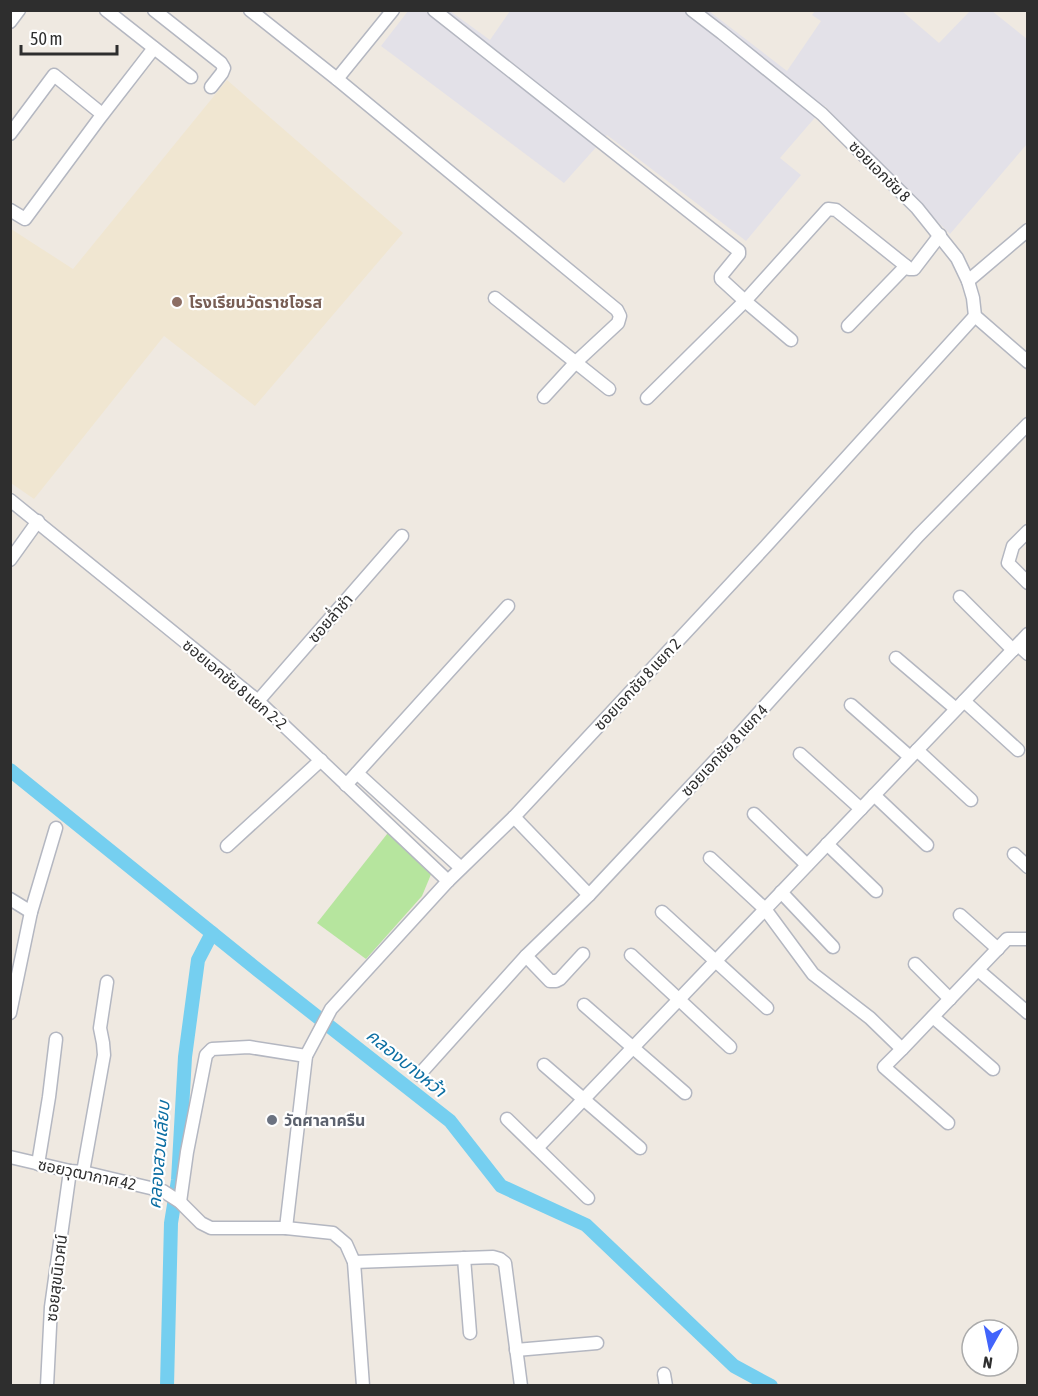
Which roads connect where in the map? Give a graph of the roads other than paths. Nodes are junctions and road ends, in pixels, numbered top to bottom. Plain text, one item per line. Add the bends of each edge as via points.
1 (19, 10) edge
2 (106, 10) edge
3 (154, 10) edge
4 (250, 10) edge
5 (434, 10) edge
6 (692, 10) edge
7 (389, 12) edge
8 (10, 22) edge
9 (154, 48) junction
10 (191, 77) dead end
11 (337, 79) junction
12 (211, 87) dead end
13 (102, 114) junction
14 (10, 134) edge
15 (10, 210) edge
16 (1028, 230) edge
17 (940, 235) junction
18 (906, 266) junction
19 (968, 281) junction
20 (495, 298) dead end
21 (745, 301) junction
22 (975, 316) junction
23 (848, 326) dead end
24 (791, 340) dead end
25 (576, 362) junction
26 (1028, 362) edge
27 (609, 389) dead end
28 (544, 397) dead end
29 (647, 398) dead end
30 (1028, 424) edge
31 (10, 500) edge
32 (38, 521) junction
33 (1028, 531) edge
34 (402, 536) dead end
35 (10, 560) edge
36 (1028, 583) edge
37 (960, 597) dead end
38 (508, 606) dead end
39 (1028, 634) edge
40 (1016, 648) junction
41 (1028, 654) edge
42 (896, 658) dead end
43 (258, 701) junction
44 (852, 705) dead end
45 (960, 705) junction
46 (1018, 750) dead end
47 (800, 754) dead end
48 (913, 754) junction
49 (321, 760) junction
50 (357, 773) junction
51 (346, 785) junction
52 (874, 795) junction
53 (971, 800) dead end
54 (861, 809) junction
55 (754, 814) dead end
56 (514, 817) junction
57 (56, 828) dead end
58 (827, 844) junction
59 (927, 845) dead end
60 (227, 846) dead end
61 (1014, 854) dead end
62 (710, 858) dead end
63 (807, 865) junction
64 (1028, 867) edge
65 (461, 868) junction
66 (448, 881) junction
67 (876, 891) dead end
68 (781, 892) junction
69 (589, 895) junction
70 (10, 899) edge
71 (765, 909) junction
72 (31, 912) junction
73 (662, 912) dead end
74 (960, 915) dead end
75 (1028, 939) edge
76 (833, 947) dead end
77 (998, 949) junction
78 (583, 954) dead end
79 (631, 955) dead end
80 (526, 956) junction
81 (715, 961) junction
82 (915, 964) dead end
83 (978, 970) junction
84 (107, 982) dead end
85 (950, 999) junction
86 (678, 1000) junction
87 (584, 1005) dead end
88 (767, 1008) dead end
89 (10, 1013) edge
90 (1028, 1013) edge
91 (933, 1017) junction
92 (56, 1039) dead end
93 (730, 1047) dead end
94 (633, 1048) junction
95 (902, 1049) junction
96 (306, 1056) junction
97 (544, 1065) dead end
98 (993, 1069) dead end
99 (419, 1075) dead end
100 (685, 1094) dead end
101 (584, 1099) junction
102 (507, 1119) dead end
103 (948, 1123) dead end
104 (537, 1148) junction
105 (640, 1148) dead end
106 (10, 1157) edge
107 (38, 1164) junction
108 (76, 1171) junction
109 (588, 1198) dead end
110 (178, 1201) junction
111 (286, 1228) junction
112 (464, 1258) junction
113 (354, 1262) junction
114 (470, 1334) dead end
115 (597, 1343) dead end
116 (516, 1350) junction
117 (47, 1386) edge
118 (363, 1386) edge
119 (521, 1386) edge

1 - 8 street
2 - 9 street
3 - 12 street via 221,63 222,73
4 - 11 street
5 - 21 street via 737,249 739,254 721,279
6 - 17 street, ซอยเอกชัย 8 via 822,114
7 - 11 street
9 - 10 street
9 - 13 street
11 - 25 street via 617,310 618,323
13 - 14 street via 54,75
13 - 15 street via 25,219
16 - 19 street
17 - 18 street via 914,269
17 - 19 street, ซอยเอกชัย 8
18 - 21 street via 836,210 828,210
18 - 23 street
19 - 22 street, ซอยเอกชัย 8
20 - 25 street
21 - 24 street
21 - 29 street
22 - 26 street
22 - 56 street, ซอยเอกชัย 8 แยก 2
25 - 27 street
25 - 28 street
30 - 69 street, ซอยเอกชัย 8 แยก 4 via 918,536 737,738
31 - 32 street, ซอยเอกชัย 8 แยก 2-2
32 - 35 street
32 - 43 street, ซอยเอกชัย 8 แยก 2-2
33 - 36 street via 1013,546 1008,563
34 - 43 street, ซอยล่ำชำ
37 - 40 street
38 - 50 street
39 - 40 street
40 - 41 street
40 - 45 street
42 - 45 street
43 - 49 street, ซอยเอกชัย 8 แยก 2-2
44 - 48 street
45 - 46 street
45 - 48 street
47 - 54 street
48 - 52 street
48 - 53 street
49 - 51 street, ซอยเอกชัย 8 แยก 2-2
49 - 60 street
50 - 51 street
50 - 65 street
51 - 66 street, ซอยเอกชัย 8 แยก 2-2
52 - 54 street
52 - 59 street
54 - 58 street
55 - 63 street
56 - 65 street, ซอยเอกชัย 8 แยก 2
56 - 69 street
57 - 72 street
58 - 63 street
58 - 67 street
61 - 64 street
62 - 71 street
63 - 68 street
65 - 66 street, ซอยเอกชัย 8 แยก 2
66 - 96 street, ซอยเอกชัย 8 แยก 2 via 331,1009
68 - 71 street
68 - 76 street
69 - 80 street, ซอยเอกชัย 8 แยก 4
70 - 72 street
71 - 81 street
71 - 95 street via 813,974 870,1018
72 - 89 street
73 - 81 street
74 - 77 street
75 - 77 street via 1006,939
77 - 83 street
78 - 80 street via 556,981 550,981
79 - 86 street
80 - 99 street, ซอยเอกชัย 8 แยก 4
81 - 86 street
81 - 88 street
82 - 85 street
83 - 85 street
83 - 90 street
84 - 108 street, ซอยสุขนิเวศน์ via 100,1028 104,1054
85 - 91 street
86 - 93 street
86 - 94 street
87 - 94 street
91 - 95 street
91 - 98 street
92 - 107 street
94 - 100 street
94 - 101 street
95 - 103 street via 884,1067
96 - 110 street via 249,1047 208,1052
96 - 111 street
97 - 101 street
101 - 104 street
101 - 105 street
102 - 104 street
104 - 109 street
106 - 107 street, ซอยวุฒากาศ 42
107 - 108 street, ซอยวุฒากาศ 42
108 - 110 street, ซอยวุฒากาศ 42 via 163,1191
108 - 117 street, ซอยสุขนิเวศน์ via 51,1307
110 - 111 street, ซอยวุฒากาศ 42 via 211,1228
111 - 113 street, ซอยวุฒากาศ 42 via 333,1233 346,1244
112 - 113 street
112 - 114 street
112 - 116 street via 493,1257 505,1263
113 - 118 street
115 - 116 street
116 - 119 street

